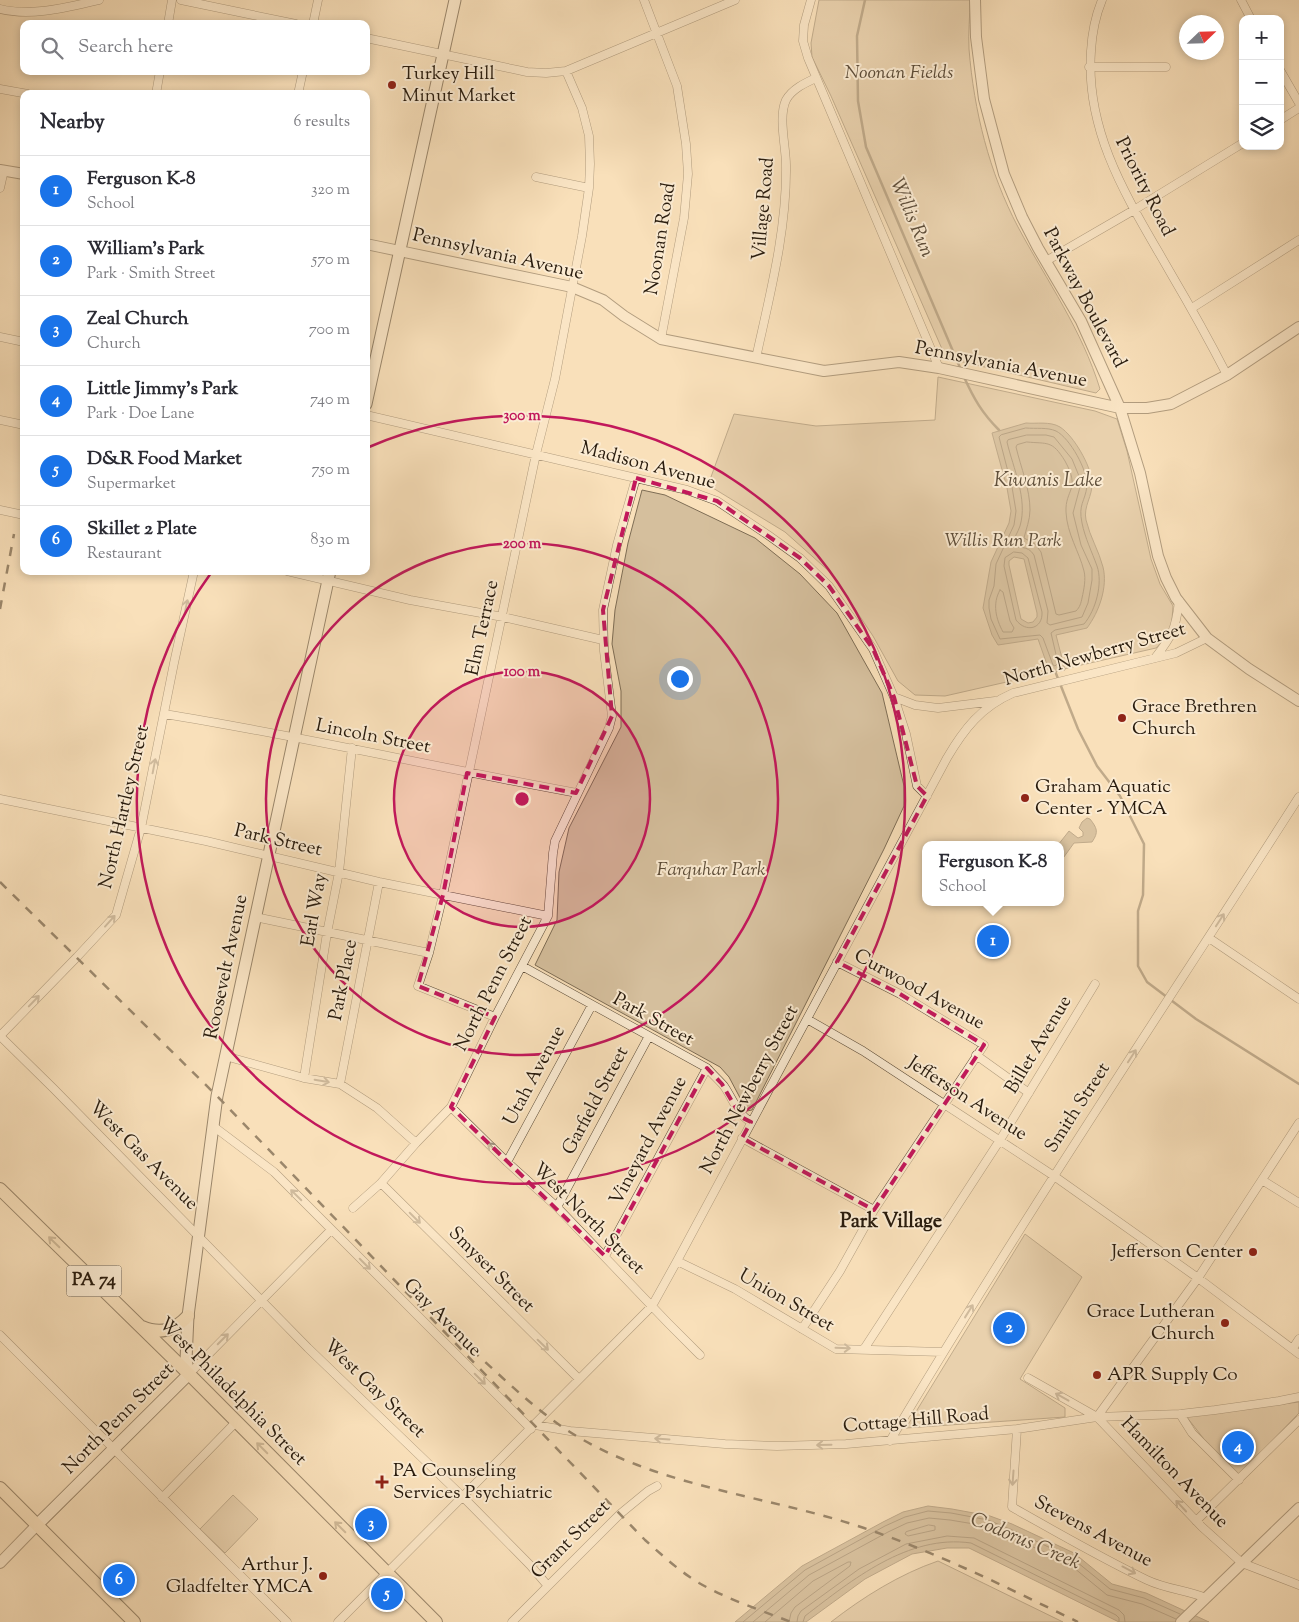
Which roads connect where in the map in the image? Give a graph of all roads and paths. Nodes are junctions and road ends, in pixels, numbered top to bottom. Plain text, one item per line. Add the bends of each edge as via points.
1 (99, 0) edge
2 (172, 0) edge
3 (181, 0) edge
4 (318, 0) edge
5 (455, 0) edge
6 (644, 0) edge
7 (735, 0) edge
8 (811, 0) edge
9 (976, 0) edge
10 (1102, 0) edge
11 (1241, 0) edge
12 (0, 9) edge
13 (1249, 15) edge
14 (169, 20) edge
15 (277, 20) edge
16 (313, 20) edge
17 (657, 32) junction
18 (370, 39) edge
19 (443, 54) junction
20 (1090, 67) junction
21 (1166, 67) dead end
22 (566, 71) junction
23 (159, 75) edge
24 (301, 75) edge
25 (1284, 77) edge
26 (816, 78) junction
27 (0, 89) edge
28 (157, 90) edge
29 (299, 90) edge
30 (20, 93) edge
31 (1299, 102) edge
32 (1299, 108) edge
33 (1284, 117) edge
34 (1239, 145) edge
35 (2, 170) edge
36 (20, 173) edge
37 (536, 177) dead end
38 (0, 188) edge
39 (589, 188) junction
40 (1134, 210) junction
41 (1299, 240) edge
42 (370, 245) edge
43 (399, 250) junction
44 (1046, 261) junction
45 (572, 287) junction
46 (1192, 308) junction
47 (1299, 328) edge
48 (0, 337) edge
49 (661, 338) junction
50 (20, 341) edge
51 (756, 358) junction
52 (944, 369) junction
53 (1227, 375) junction
54 (370, 385) edge
55 (1120, 408) junction
56 (370, 416) edge
57 (0, 420) edge
58 (20, 424) edge
59 (536, 454) junction
60 (636, 478) junction
61 (0, 510) edge
62 (20, 514) edge
63 (193, 575) edge
64 (329, 575) edge
65 (1179, 601) junction
66 (502, 617) junction
67 (1207, 638) junction
68 (603, 640) junction
69 (1155, 658) junction
70 (894, 697) junction
71 (996, 701) junction
72 (1299, 701) edge
73 (164, 714) junction
74 (295, 738) junction
75 (352, 748) junction
76 (467, 773) junction
77 (577, 793) junction
78 (927, 796) junction
79 (1299, 797) edge
80 (0, 799) edge
81 (141, 828) junction
82 (269, 855) junction
83 (339, 872) junction
84 (379, 882) junction
85 (442, 895) junction
86 (548, 916) junction
87 (255, 917) junction
88 (327, 933) junction
89 (1209, 938) junction
90 (368, 941) junction
91 (429, 954) junction
92 (837, 962) junction
93 (522, 966) junction
94 (1095, 984) dead end
95 (1299, 999) edge
96 (592, 1005) junction
97 (495, 1017) junction
98 (807, 1019) junction
99 (0, 1036) edge
100 (650, 1036) junction
101 (976, 1055) junction
102 (225, 1056) junction
103 (707, 1068) junction
104 (304, 1078) junction
105 (340, 1084) junction
106 (1029, 1093) junction
107 (945, 1105) junction
108 (451, 1107) junction
109 (751, 1122) junction
110 (1299, 1123) edge
111 (213, 1126) junction
112 (742, 1138) junction
113 (1000, 1140) junction
114 (416, 1143) junction
115 (507, 1162) junction
116 (1054, 1176) junction
117 (1262, 1180) junction
118 (381, 1184) junction
119 (0, 1189) edge
120 (1299, 1203) edge
121 (557, 1207) junction
122 (353, 1208) dead end
123 (874, 1210) junction
124 (331, 1230) junction
125 (198, 1235) junction
126 (605, 1256) junction
127 (677, 1261) junction
128 (1198, 1278) junction
129 (262, 1300) junction
130 (652, 1306) junction
131 (188, 1316) junction
132 (140, 1326) junction
133 (802, 1328) junction
134 (0, 1335) edge
135 (1299, 1339) edge
136 (864, 1349) junction
137 (1296, 1351) edge
138 (943, 1352) junction
139 (700, 1355) dead end
140 (189, 1374) junction
141 (1028, 1378) dead end
142 (579, 1380) junction
143 (1299, 1397) edge
144 (1180, 1414) junction
145 (1098, 1417) junction
146 (1299, 1420) edge
147 (236, 1422) junction
148 (533, 1427) junction
149 (1017, 1429) junction
150 (890, 1441) junction
151 (113, 1449) junction
152 (1239, 1480) junction
153 (657, 1486) dead end
154 (0, 1488) edge
155 (463, 1497) junction
156 (162, 1498) junction
157 (1299, 1508) edge
158 (1196, 1521) junction
159 (37, 1525) junction
160 (0, 1563) edge
161 (1242, 1563) junction
162 (387, 1574) junction
163 (1299, 1585) edge
164 (548, 1586) junction
165 (1202, 1601) junction
166 (134, 1622) edge
167 (287, 1622) edge
168 (338, 1622) edge
169 (436, 1622) edge
170 (512, 1622) edge
171 (1181, 1622) edge

1 - 12 street via 48,10 14,13
2 - 14 street
3 - 15 street
4 - 16 street
5 - 19 main road
6 - 17 street, Noonan Road
7 - 17 street
8 - 26 street via 803,41
9 - 44 street, Parkway Boulevard via 981,82 997,152 1013,197
10 - 20 street, Priority Road via 1092,34
11 - 13 street
17 - 22 street
17 - 49 street, Noonan Road via 677,86 688,174 684,218
18 - 19 street
19 - 22 street via 527,72
19 - 43 main road
20 - 21 street
20 - 40 street, Priority Road via 1093,107 1103,144
22 - 39 street, Elm Terrace via 582,108 589,136
23 - 28 street
24 - 29 street
25 - 31 street
26 - 51 street, Village Road via 803,84 786,100 781,240
26 - 52 street
27 - 30 street
32 - 33 street
34 - 40 street
35 - 36 street
35 - 38 street
37 - 39 street
39 - 45 street, Elm Terrace
40 - 44 street
40 - 46 street, Priority Road
41 - 46 street
42 - 43 street, Pennsylvania Avenue
43 - 45 street, Pennsylvania Avenue
43 - 54 main road
44 - 55 street, Parkway Boulevard via 1081,321
45 - 49 street, Pennsylvania Avenue via 603,300
45 - 59 street, Elm Terrace via 555,379
46 - 53 street, Priority Road
47 - 53 street, Pennsylvania Avenue
48 - 50 street
49 - 51 street, Pennsylvania Avenue
51 - 52 street, Pennsylvania Avenue via 824,371 899,362
52 - 55 street, Pennsylvania Avenue
53 - 55 street, Pennsylvania Avenue via 1171,404
55 - 65 street, Parkway Boulevard via 1140,473 1158,556
56 - 59 street, Madison Avenue
57 - 58 street
59 - 60 street, Madison Avenue
59 - 66 street, Elm Terrace
60 - 68 street, North Penn Street via 605,600
60 - 70 street, Madison Avenue via 717,501 800,558 829,586 873,649
61 - 62 street
73 -> 63 street, North Hartley Street
64 - 66 street via 410,600
64 - 74 main road, Roosevelt Avenue
65 - 67 street, Parkway Boulevard
65 - 69 street via 1172,637
66 - 68 street
66 - 76 street, Elm Terrace
67 - 69 street, North Newberry Street via 1176,653
67 - 72 street, Parkway Boulevard
68 - 77 street, North Penn Street via 612,716
69 - 71 street, North Newberry Street via 1013,693
70 - 71 street via 915,705 938,708
70 - 78 street, Madison Avenue via 917,786
71 - 78 street, North Newberry Street via 958,738
73 - 74 street, Lincoln Street
81 -> 73 street, North Hartley Street
74 - 75 street, Lincoln Street
74 - 82 main road, Roosevelt Avenue
75 - 76 street, Lincoln Street
75 - 83 street, Earl Way
76 - 77 street, Lincoln Street
76 - 85 street, Elm Terrace
77 - 86 street, North Penn Street via 555,841
78 - 92 street, North Newberry Street
89 -> 79 street, Smith Street
80 - 81 street, Park Street
81 - 82 street, Park Street
99 -> 81 street, North Hartley Street via 116,915
82 - 83 street, Park Street
82 - 87 main road, Roosevelt Avenue
83 - 84 street, Park Street
83 - 88 street, Earl Way
84 - 85 street, Park Street
84 - 90 street, Park Place
85 - 86 street, Park Street
85 - 91 street, Elm Terrace
86 - 93 street, North Penn Street
87 - 88 street
87 - 102 main road, Roosevelt Avenue
88 - 90 street
88 - 104 street, Earl Way
89 - 95 street
116 -> 89 street, Smith Street
90 - 91 street
90 - 105 street, Park Place
91 - 97 street, Elm Terrace via 418,986
92 - 98 street, North Newberry Street
92 - 101 street, Curwood Avenue via 900,994 984,1045
93 - 96 street, Park Street
93 - 97 street, North Penn Street
94 - 106 street, Billet Avenue
96 - 100 street, Park Street
96 - 115 street, Utah Avenue
97 - 108 street, North Penn Street
98 - 107 street, Jefferson Avenue
98 - 109 street, North Newberry Street
99 - 125 street, West Gas Avenue
100 - 103 street, Park Street
100 - 121 street, Garfield Street
101 - 106 street, Curwood Avenue
101 - 107 street
102 - 104 street
102 - 111 main road, Roosevelt Avenue
103 - 109 street, Park Street via 722,1084 741,1117
103 - 126 street, Vineyard Avenue
104 -> 105 street
105 - 114 street via 377,1108
106 - 113 street, Billet Avenue
107 - 113 street, Jefferson Avenue
107 - 123 street
108 - 114 street, North Penn Street
115 -> 108 street, West North Street
109 - 112 street, North Newberry Street
110 - 117 street
124 -> 111 street, Gay Avenue via 274,1172
111 - 125 main road, Roosevelt Avenue
112 - 123 street
112 - 127 street, North Newberry Street
113 - 116 street, Jefferson Avenue
113 - 136 street, Billet Avenue
114 - 118 street, North Penn Street
115 - 121 street, West North Street
116 - 128 street, Jefferson Avenue
138 -> 116 street, Smith Street
117 - 120 street
117 - 128 street
118 - 122 street, North Penn Street
118 -> 142 street, Smyser Street
132 -> 119 main road, West Philadelphia Street / PA 74
121 - 126 street, West North Street
123 - 133 street via 840,1271
124 - 129 street, North Penn Street
124 -> 148 street, Gay Avenue
125 - 129 street, West Gas Avenue
125 - 131 main road, Roosevelt Avenue
126 - 130 street, West North Street
127 - 130 street, North Newberry Street
127 - 133 street, Union Street via 735,1288
128 - 137 street, Jefferson Avenue
128 - 145 street
140 -> 129 street, North Penn Street
129 - 155 street, West Gay Street
130 - 139 street, West North Street
130 - 142 street, North Newberry Street
131 - 132 main road via 165,1332
131 - 140 main road, Roosevelt Avenue via 186,1360
132 - 140 main road, West Philadelphia Street / PA 74
133 -> 136 street, Union Street via 836,1349
134 - 151 street
135 - 137 street
136 - 138 street, Union Street
138 - 150 street, Smith Street
140 - 147 main road, West Philadelphia Street / PA 74
140 - 151 main road, North Penn Street
145 -> 141 street, Hamilton Avenue
142 - 148 street, North Newberry Street
143 - 144 street, Cottage Hill Road
144 - 145 street, Cottage Hill Road
144 - 152 street via 1192,1433
145 - 149 street, Cottage Hill Road
158 -> 145 street, Hamilton Avenue
146 - 152 street
147 - 156 street
162 -> 147 main road, West Philadelphia Street / PA 74
150 -> 148 street, Cottage Hill Road via 817,1445 725,1444
148 - 155 street, North Newberry Street
149 - 150 street, Cottage Hill Road
149 -> 165 street, Stevens Avenue via 1012,1507 1148,1580 1174,1590 1189,1591
151 - 156 street
151 - 159 main road, North Penn Street
152 - 158 street
153 - 164 street, Grant Street via 620,1514
154 - 159 main road
155 - 162 street, North Newberry Street
155 - 164 street, West Gay Street
156 - 167 street
157 - 161 street
158 - 161 street, Hamilton Avenue
159 - 160 street
159 - 166 main road
161 - 163 street, Hamilton Avenue
161 - 165 street
162 - 168 street, North Newberry Street
162 - 169 main road, West Philadelphia Street / PA 74
164 - 170 street, Grant Street
165 - 171 street

